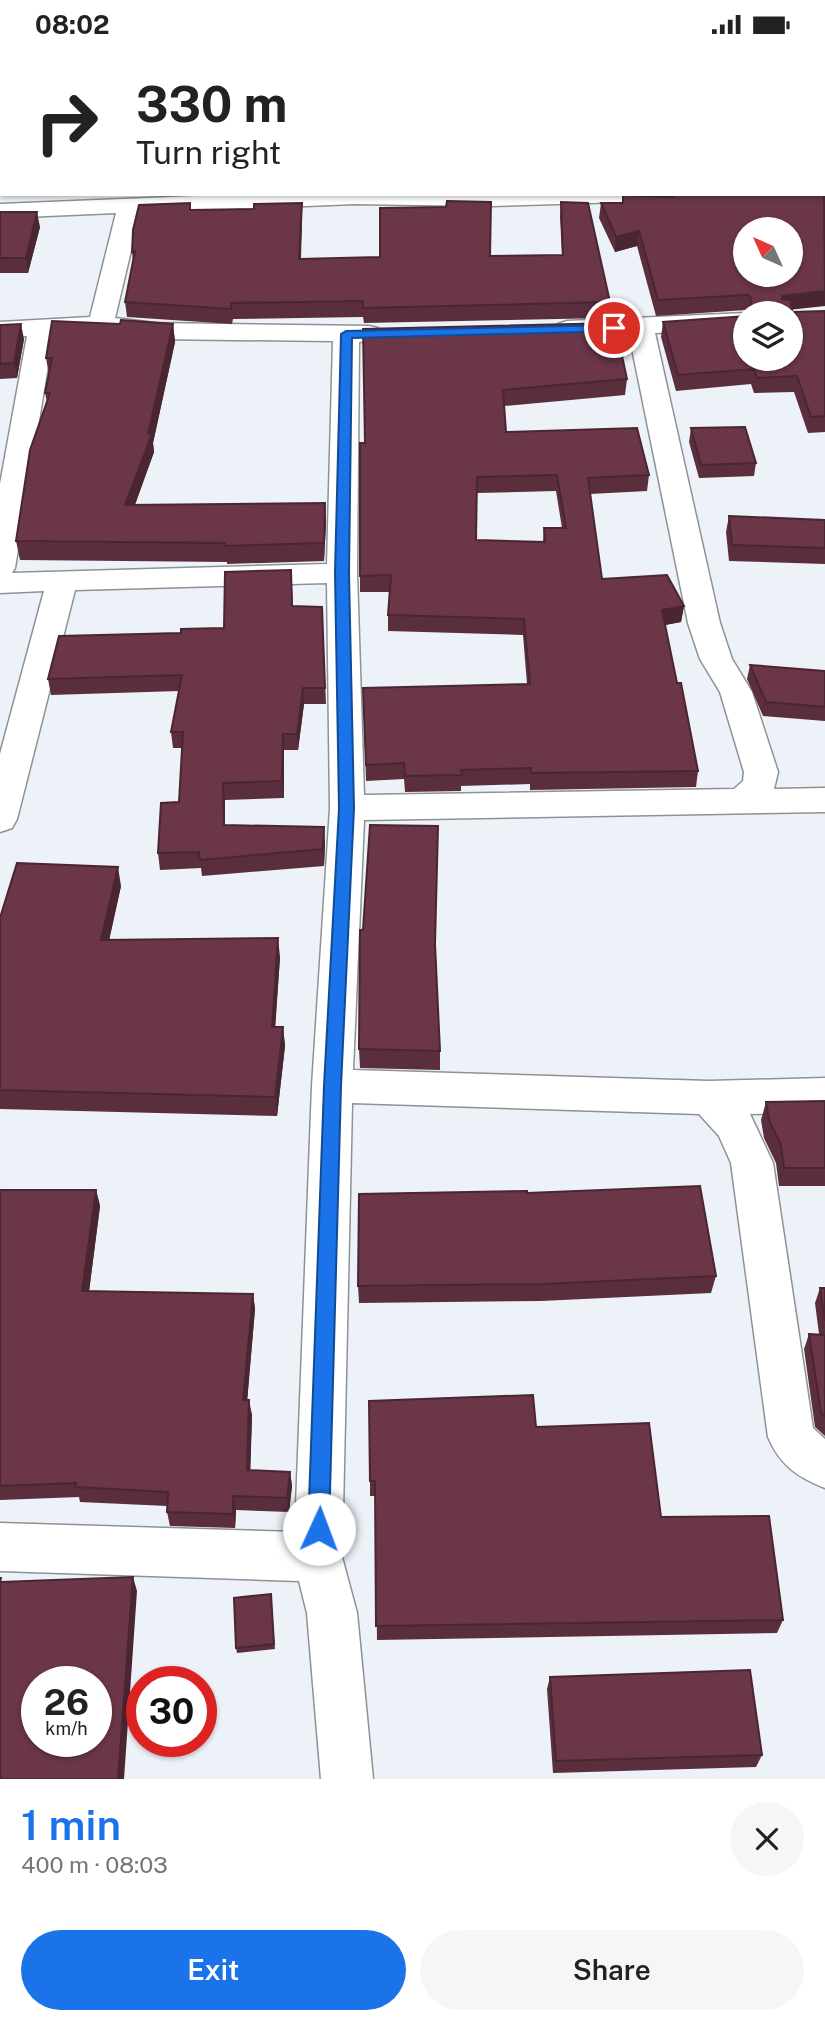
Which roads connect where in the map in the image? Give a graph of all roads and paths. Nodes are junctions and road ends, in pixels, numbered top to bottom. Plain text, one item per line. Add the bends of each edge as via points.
1 (354, 196) edge
2 (589, 196) edge
3 (130, 206) junction
4 (0, 211) edge
5 (733, 322) edge
6 (101, 324) junction
7 (41, 328) junction
8 (641, 328) junction
9 (0, 330) edge
10 (547, 330) edge
11 (400, 333) edge
12 (346, 334) junction
13 (0, 568) edge
14 (342, 573) junction
15 (62, 582) junction
16 (0, 583) edge
17 (825, 800) edge
18 (742, 802) junction
19 (347, 808) junction
20 (0, 819) edge
21 (332, 1086) junction
22 (825, 1095) edge
23 (709, 1098) junction
24 (825, 1465) edge
25 (0, 1547) edge
26 (318, 1557) junction
27 (346, 1779) edge

1 - 2 street
1 - 3 street
3 - 4 street
3 - 6 street
5 - 8 street
6 - 7 street
6 - 12 street via 155,331
7 - 9 street
7 - 13 street
8 - 10 street
8 - 18 street via 704,623 716,659 736,692 761,772 759,785
11 - 12 street
12 - 14 street
14 - 15 street
14 - 19 street
15 - 16 street
15 - 20 street
17 - 18 street
18 - 19 street
19 - 21 street
21 - 23 street
21 - 26 street
22 - 23 street
23 - 24 street via 735,1125 752,1163 791,1437 802,1451
25 - 26 street
26 - 27 street via 332,1613

